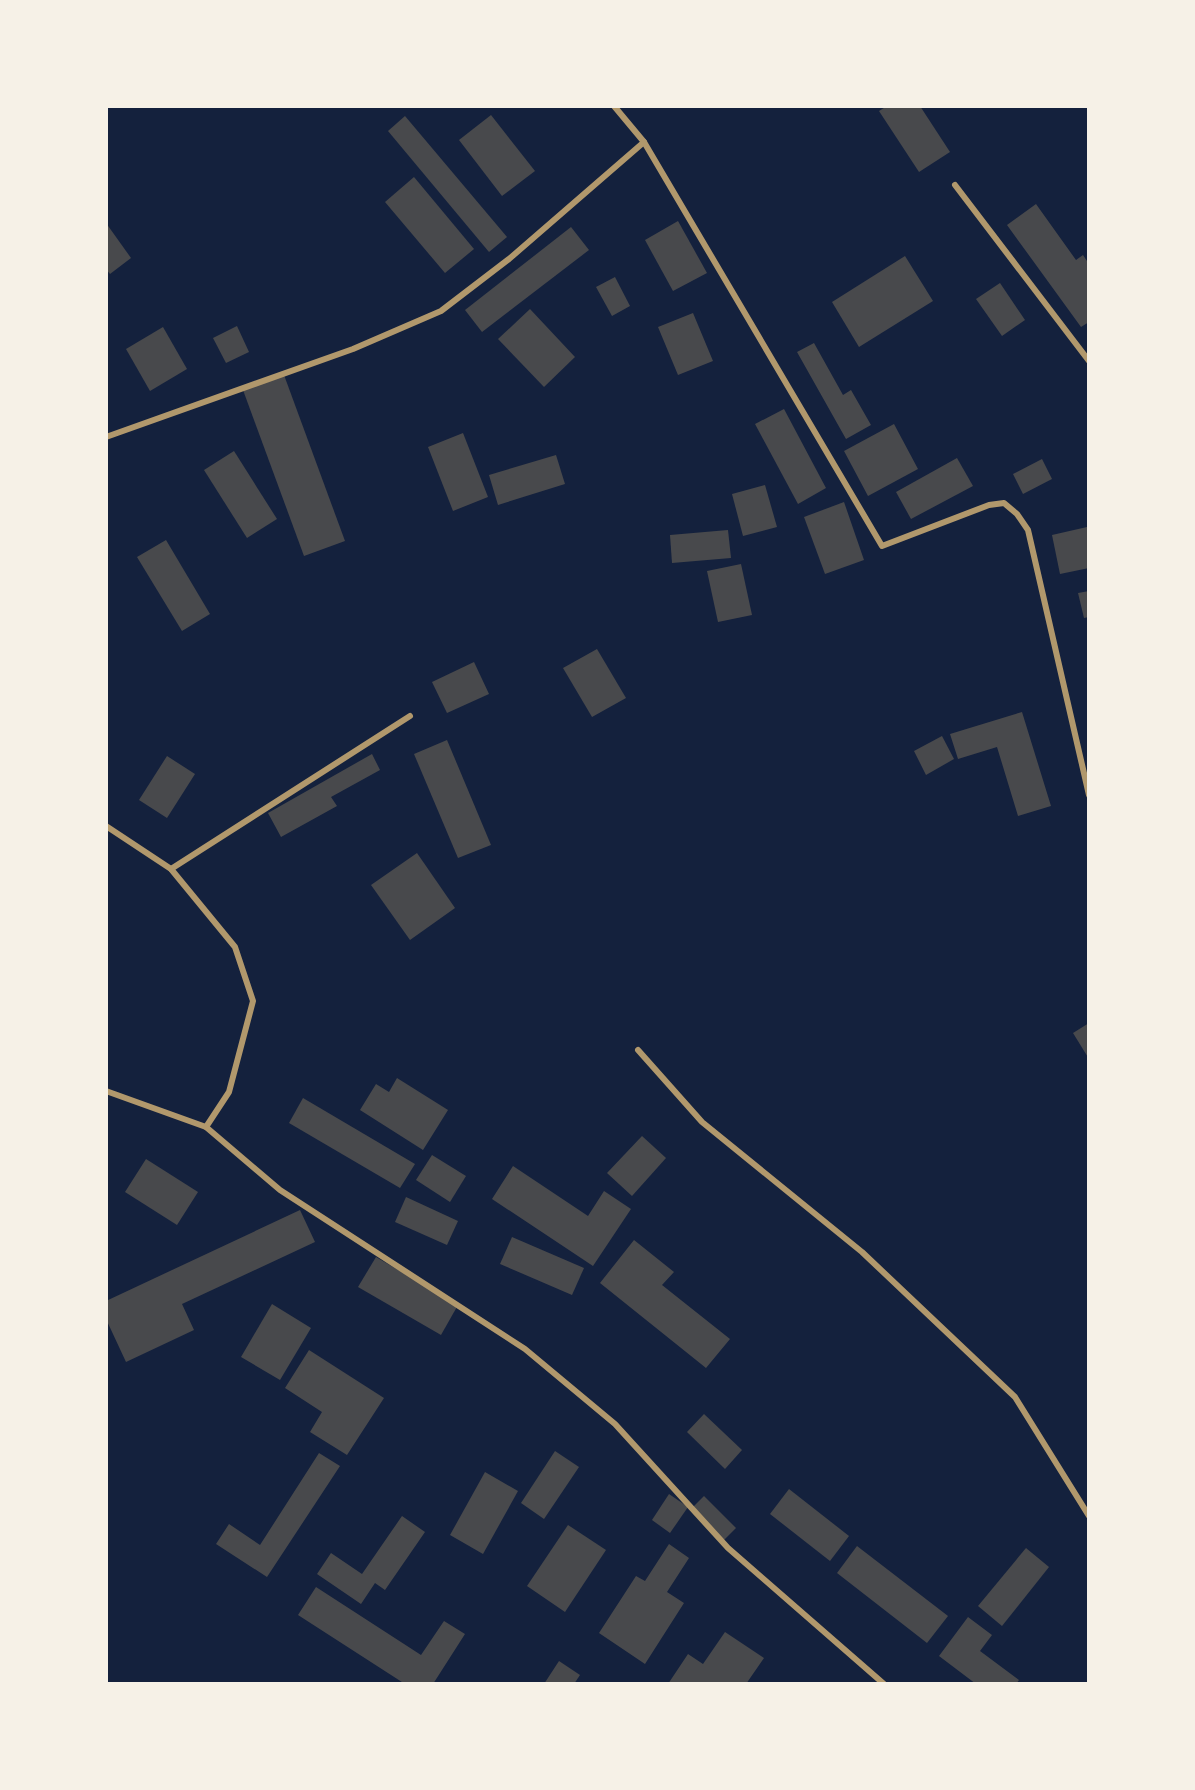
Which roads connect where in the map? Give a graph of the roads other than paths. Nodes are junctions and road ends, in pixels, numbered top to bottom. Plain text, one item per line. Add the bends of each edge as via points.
1 (614, 106) edge
2 (644, 142) junction
3 (955, 185) dead end
4 (1089, 361) edge
5 (106, 437) edge
6 (410, 716) dead end
7 (1089, 795) edge
8 (106, 826) edge
9 (171, 869) junction
10 (638, 1050) dead end
11 (106, 1091) edge
12 (206, 1127) junction
13 (1089, 1516) edge
14 (884, 1684) edge

1 - 2 lane
2 - 5 lane via 441,311 353,349
2 - 7 lane via 882,546 1004,503 1028,530
3 - 4 lane
6 - 9 lane
8 - 9 lane
9 - 12 lane via 235,947 253,1001 229,1092
10 - 13 lane via 702,1122 862,1252 1015,1397
11 - 12 lane
12 - 14 lane via 280,1190 525,1349 615,1424 728,1548

